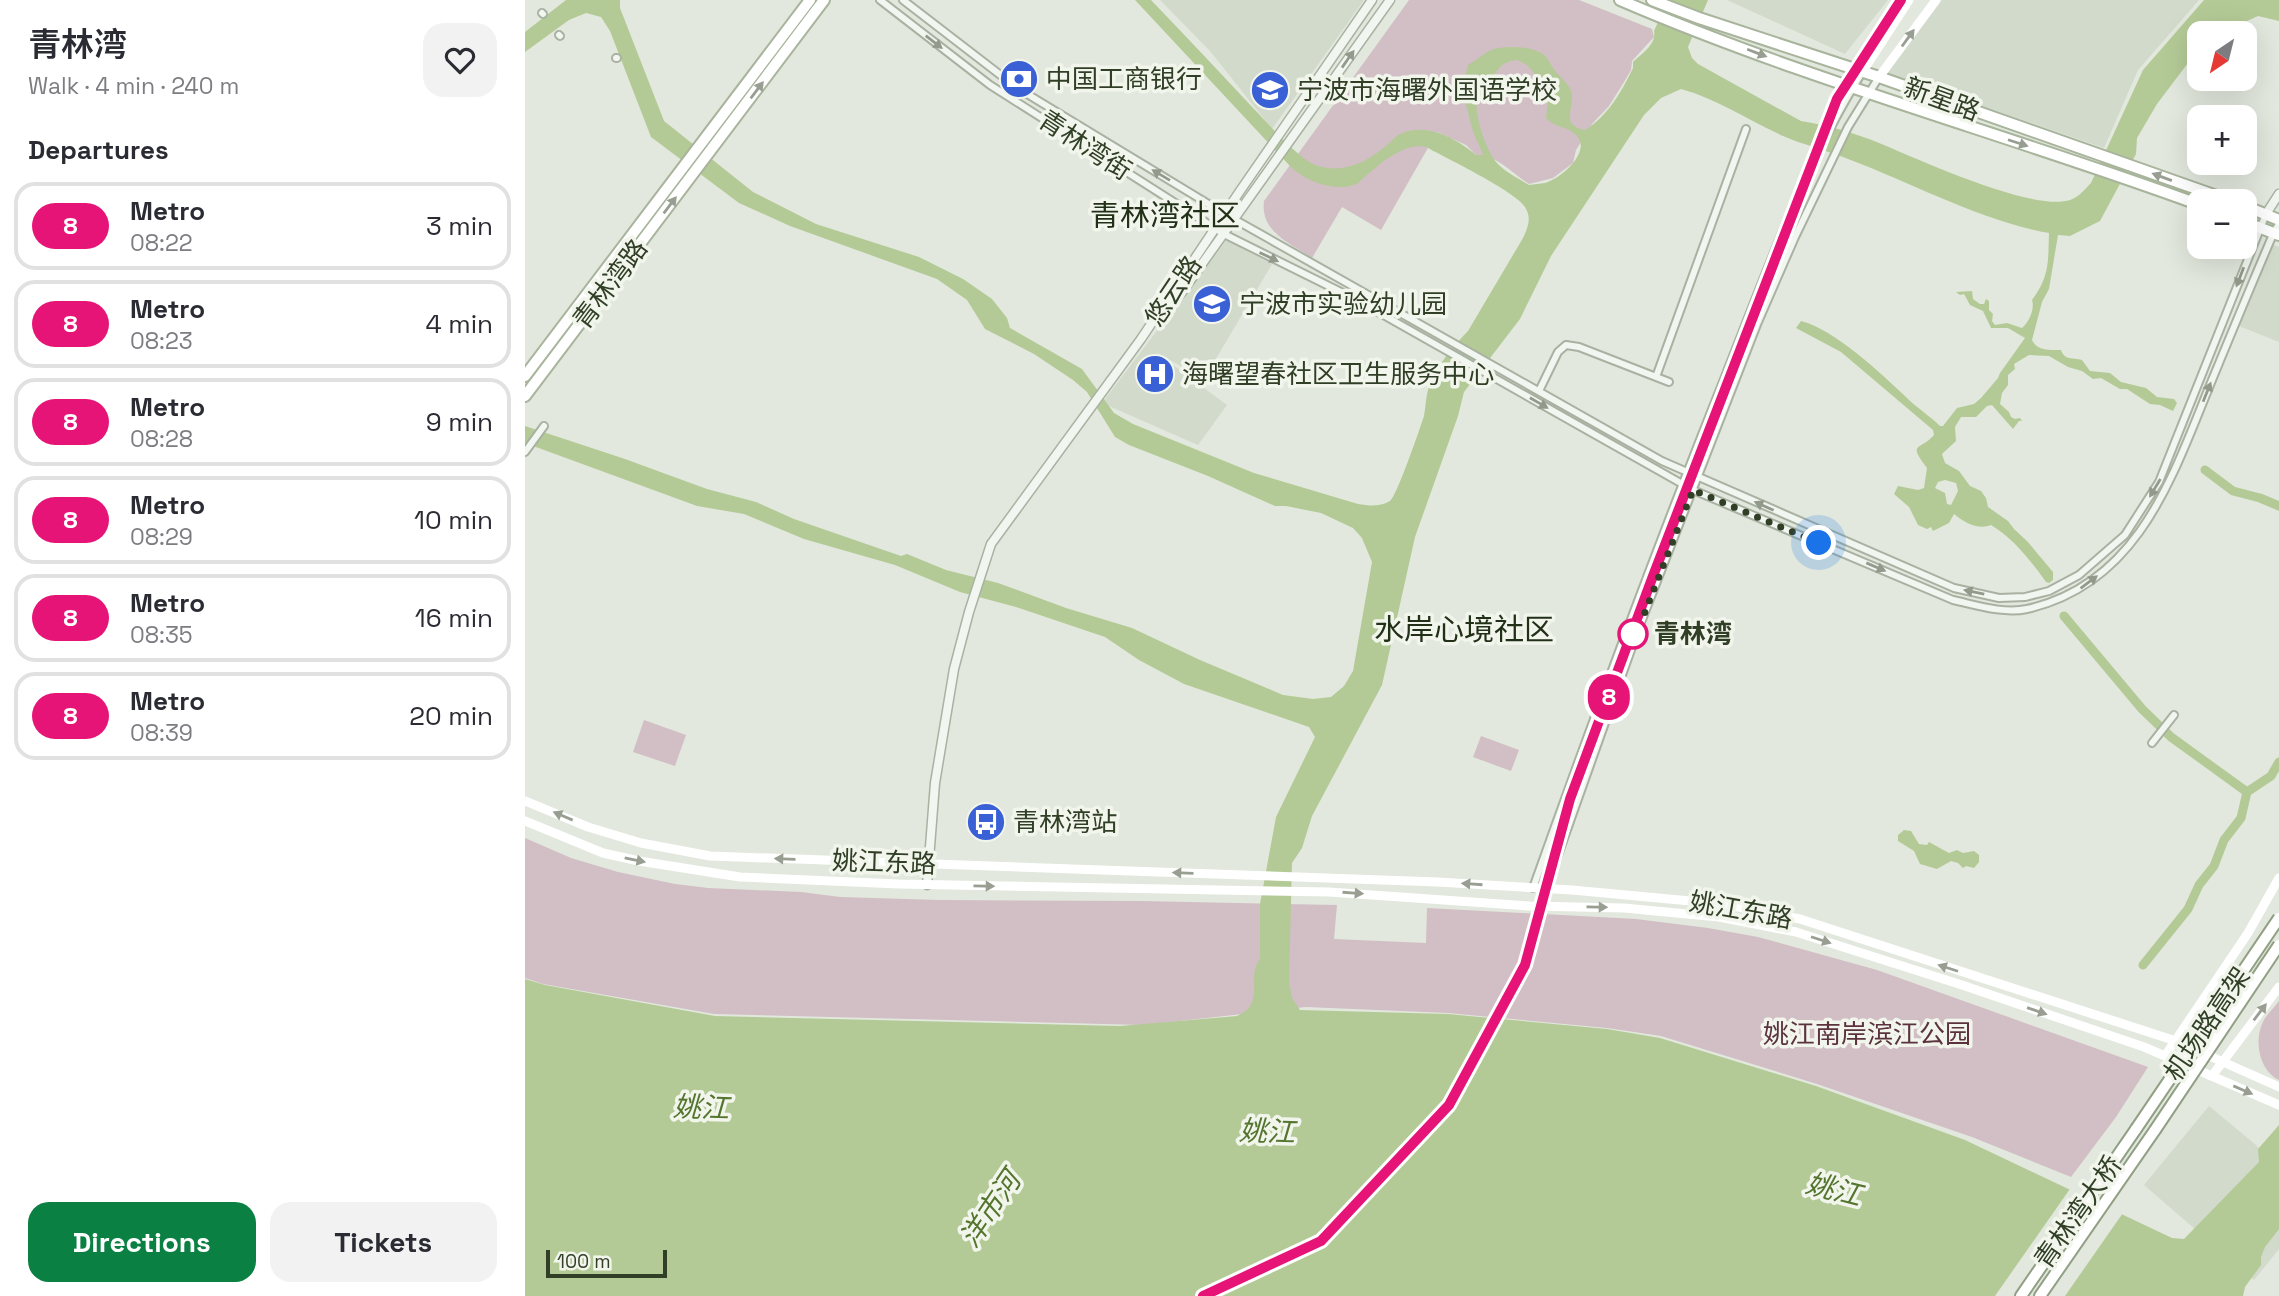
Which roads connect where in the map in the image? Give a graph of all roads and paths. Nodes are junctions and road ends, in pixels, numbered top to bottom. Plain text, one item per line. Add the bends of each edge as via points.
1 (810, 0) edge
2 (824, 0) edge
3 (880, 0) edge
4 (903, 0) edge
5 (1372, 0) edge
6 (1390, 0) edge
7 (1619, 0) edge
8 (1909, 0) edge
9 (1936, 0) edge
10 (1654, 1) edge
11 (1863, 71) junction
12 (1879, 77) junction
13 (1852, 89) junction
14 (1868, 94) junction
15 (1746, 129) dead end
16 (2197, 189) edge
17 (2279, 194) edge
18 (2187, 200) edge
19 (2257, 211) edge
20 (1224, 214) junction
21 (2266, 214) junction
22 (1235, 218) junction
23 (2257, 226) edge
24 (2260, 227) junction
25 (2278, 228) edge
26 (1215, 229) junction
27 (1224, 234) junction
28 (1141, 339) junction
29 (525, 376) edge
30 (1656, 377) junction
31 (1669, 382) dead end
32 (1539, 391) junction
33 (525, 396) edge
34 (544, 426) dead end
35 (525, 452) edge
36 (1687, 472) junction
37 (1698, 476) junction
38 (1682, 484) junction
39 (1693, 490) junction
40 (2173, 715) dead end
41 (2153, 743) dead end
42 (525, 801) edge
43 (525, 821) edge
44 (928, 863) junction
45 (2279, 878) edge
46 (927, 885) junction
47 (1533, 888) junction
48 (1546, 889) junction
49 (2279, 918) edge
50 (2279, 945) edge
51 (2279, 987) edge
52 (2176, 1041) junction
53 (2165, 1056) junction
54 (2223, 1062) junction
55 (2212, 1076) junction
56 (2279, 1087) edge
57 (2277, 1105) edge
58 (2136, 1129) joint
59 (2155, 1129) joint
60 (2021, 1296) edge
61 (2040, 1296) edge

1 - 29 main road, 青林湾路
33 -> 2 main road, 青林湾路
3 -> 26 street, 青林湾街 via 989,85
20 -> 4 street, 青林湾街 via 1016,87
5 - 20 street, 悠云路
22 -> 6 street, 悠云路
7 -> 13 main road, 新星路
8 - 11 main road
12 -> 9 main road
10 - 11 main road, 新星路
11 - 12 main road, 新星路
11 - 13 street
12 - 14 street
16 -> 12 main road, 新星路
13 - 14 main road, 新星路
13 - 36 street via 1786,221
14 -> 18 main road, 新星路
14 - 37 street via 1794,237
15 - 30 street
17 - 21 street
19 - 21 main road
20 - 22 street, 青林湾街
20 - 26 street, 悠云路
21 - 24 street, 青林湾街
21 - 25 main road
22 - 27 street, 悠云路
22 - 32 street, 青林湾街
23 - 24 main road
24 - 25 main road
24 -> 37 street, 青林湾街 via 2159,482 2125,535 2079,576 2049,591 1999,598 1954,588
39 -> 25 street, 青林湾街 via 1954,600 2025,610 2071,595 2112,565 2141,533 2172,479
26 - 27 street, 青林湾街
26 - 28 street, 悠云路
27 - 28 street, 悠云路
27 -> 38 street, 青林湾街 via 1355,299
28 - 44 street, 悠云路 via 991,544 954,669 935,783
30 - 31 street
30 - 32 street via 1566,345
32 - 36 street, 青林湾街
34 - 35 street
36 - 37 street, 青林湾街
36 - 38 street
37 - 39 street
38 - 39 street, 青林湾街
38 - 47 street
39 - 48 street
40 - 41 street
44 -> 42 main road, 姚江东路 via 710,856 641,843
43 -> 46 main road, 姚江东路 via 603,853 651,863 740,877
44 - 46 street
47 -> 44 main road, 姚江东路
45 - 52 main road
46 -> 53 main road, 姚江东路 via 1329,892 1719,917 1783,929
47 - 48 main road, 姚江东路
52 -> 48 main road, 姚江东路 via 1800,919 1723,904
49 - 58 main road, 机场路高架, bridge
50 - 59 main road, 机场路高架, bridge
54 -> 51 main road
52 - 53 main road
52 - 54 main road, 姚江东路
53 - 55 main road, 姚江东路
54 - 55 main road
54 - 56 main road, 姚江东路
55 -> 57 main road, 姚江东路
58 - 60 main road, 青林湾大桥
59 - 61 main road, 青林湾大桥

